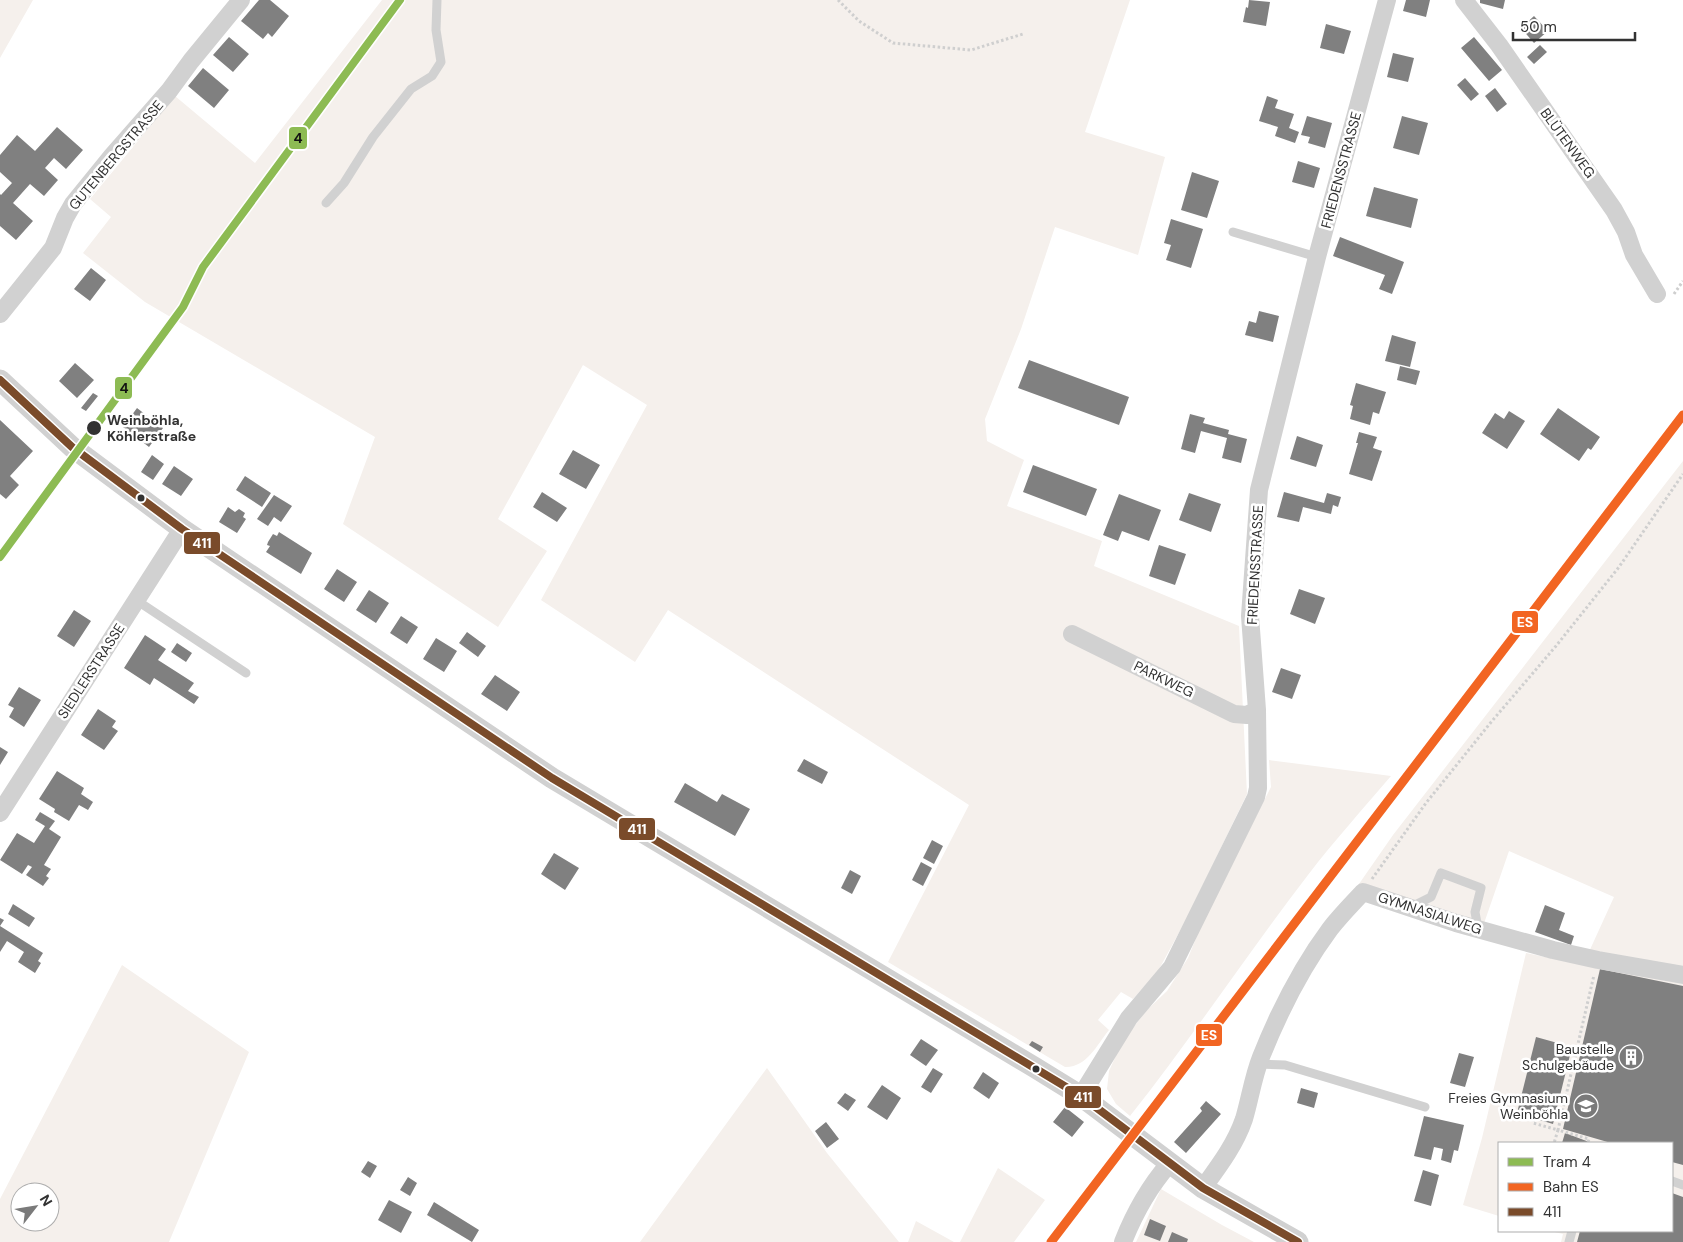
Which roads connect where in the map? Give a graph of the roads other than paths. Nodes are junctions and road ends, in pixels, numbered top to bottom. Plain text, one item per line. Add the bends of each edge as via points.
1 (242, 0) edge
2 (437, 0) edge
3 (1386, 0) edge
4 (1464, 0) edge
5 (326, 203) dead end
6 (1233, 232) dead end
7 (1318, 257) junction
8 (1657, 294) dead end
9 (0, 314) edge
10 (0, 380) edge
11 (182, 529) junction
12 (136, 600) junction
13 (1072, 634) dead end
14 (246, 673) dead end
15 (1257, 710) junction
16 (0, 813) edge
17 (1410, 908) junction
18 (1478, 930) junction
19 (1683, 974) edge
20 (1259, 1064) junction
21 (1081, 1096) junction
22 (1425, 1107) dead end
23 (1169, 1164) junction
24 (1204, 1188) junction
25 (1123, 1242) edge
26 (1298, 1242) edge

1 - 9 street, GUTENBERGSTRASSE via 73,204 53,248
2 - 5 lane via 436,30 441,62 432,76 411,89
3 - 7 street, FRIEDENSSTRASSE
4 - 8 street, BLÜTENWEG via 1614,210 1634,255
6 - 7 lane
7 - 15 street, FRIEDENSSTRASSE via 1259,490 1250,616
10 - 11 street via 72,447
11 - 12 street, SIEDLERSTRASSE
11 - 21 street via 552,778
12 - 14 lane
12 - 16 street, SIEDLERSTRASSE
13 - 15 street, PARKWEG via 1234,714 1247,715
15 - 21 street, FRIEDENSSTRASSE via 1256,797 1172,968 1129,1018
17 - 18 street, GYMNASIALWEG
17 - 18 lane via 1431,897 1441,872 1481,888 1475,912
17 - 20 street, GYMNASIALWEG via 1363,892 1331,929 1302,971
18 - 19 street, GYMNASIALWEG via 1598,960
20 - 22 lane via 1285,1064
20 - 24 street, GYMNASIALWEG via 1244,1120 1228,1153
21 - 23 street
23 - 24 street
23 - 25 street via 1141,1204
24 - 26 street

